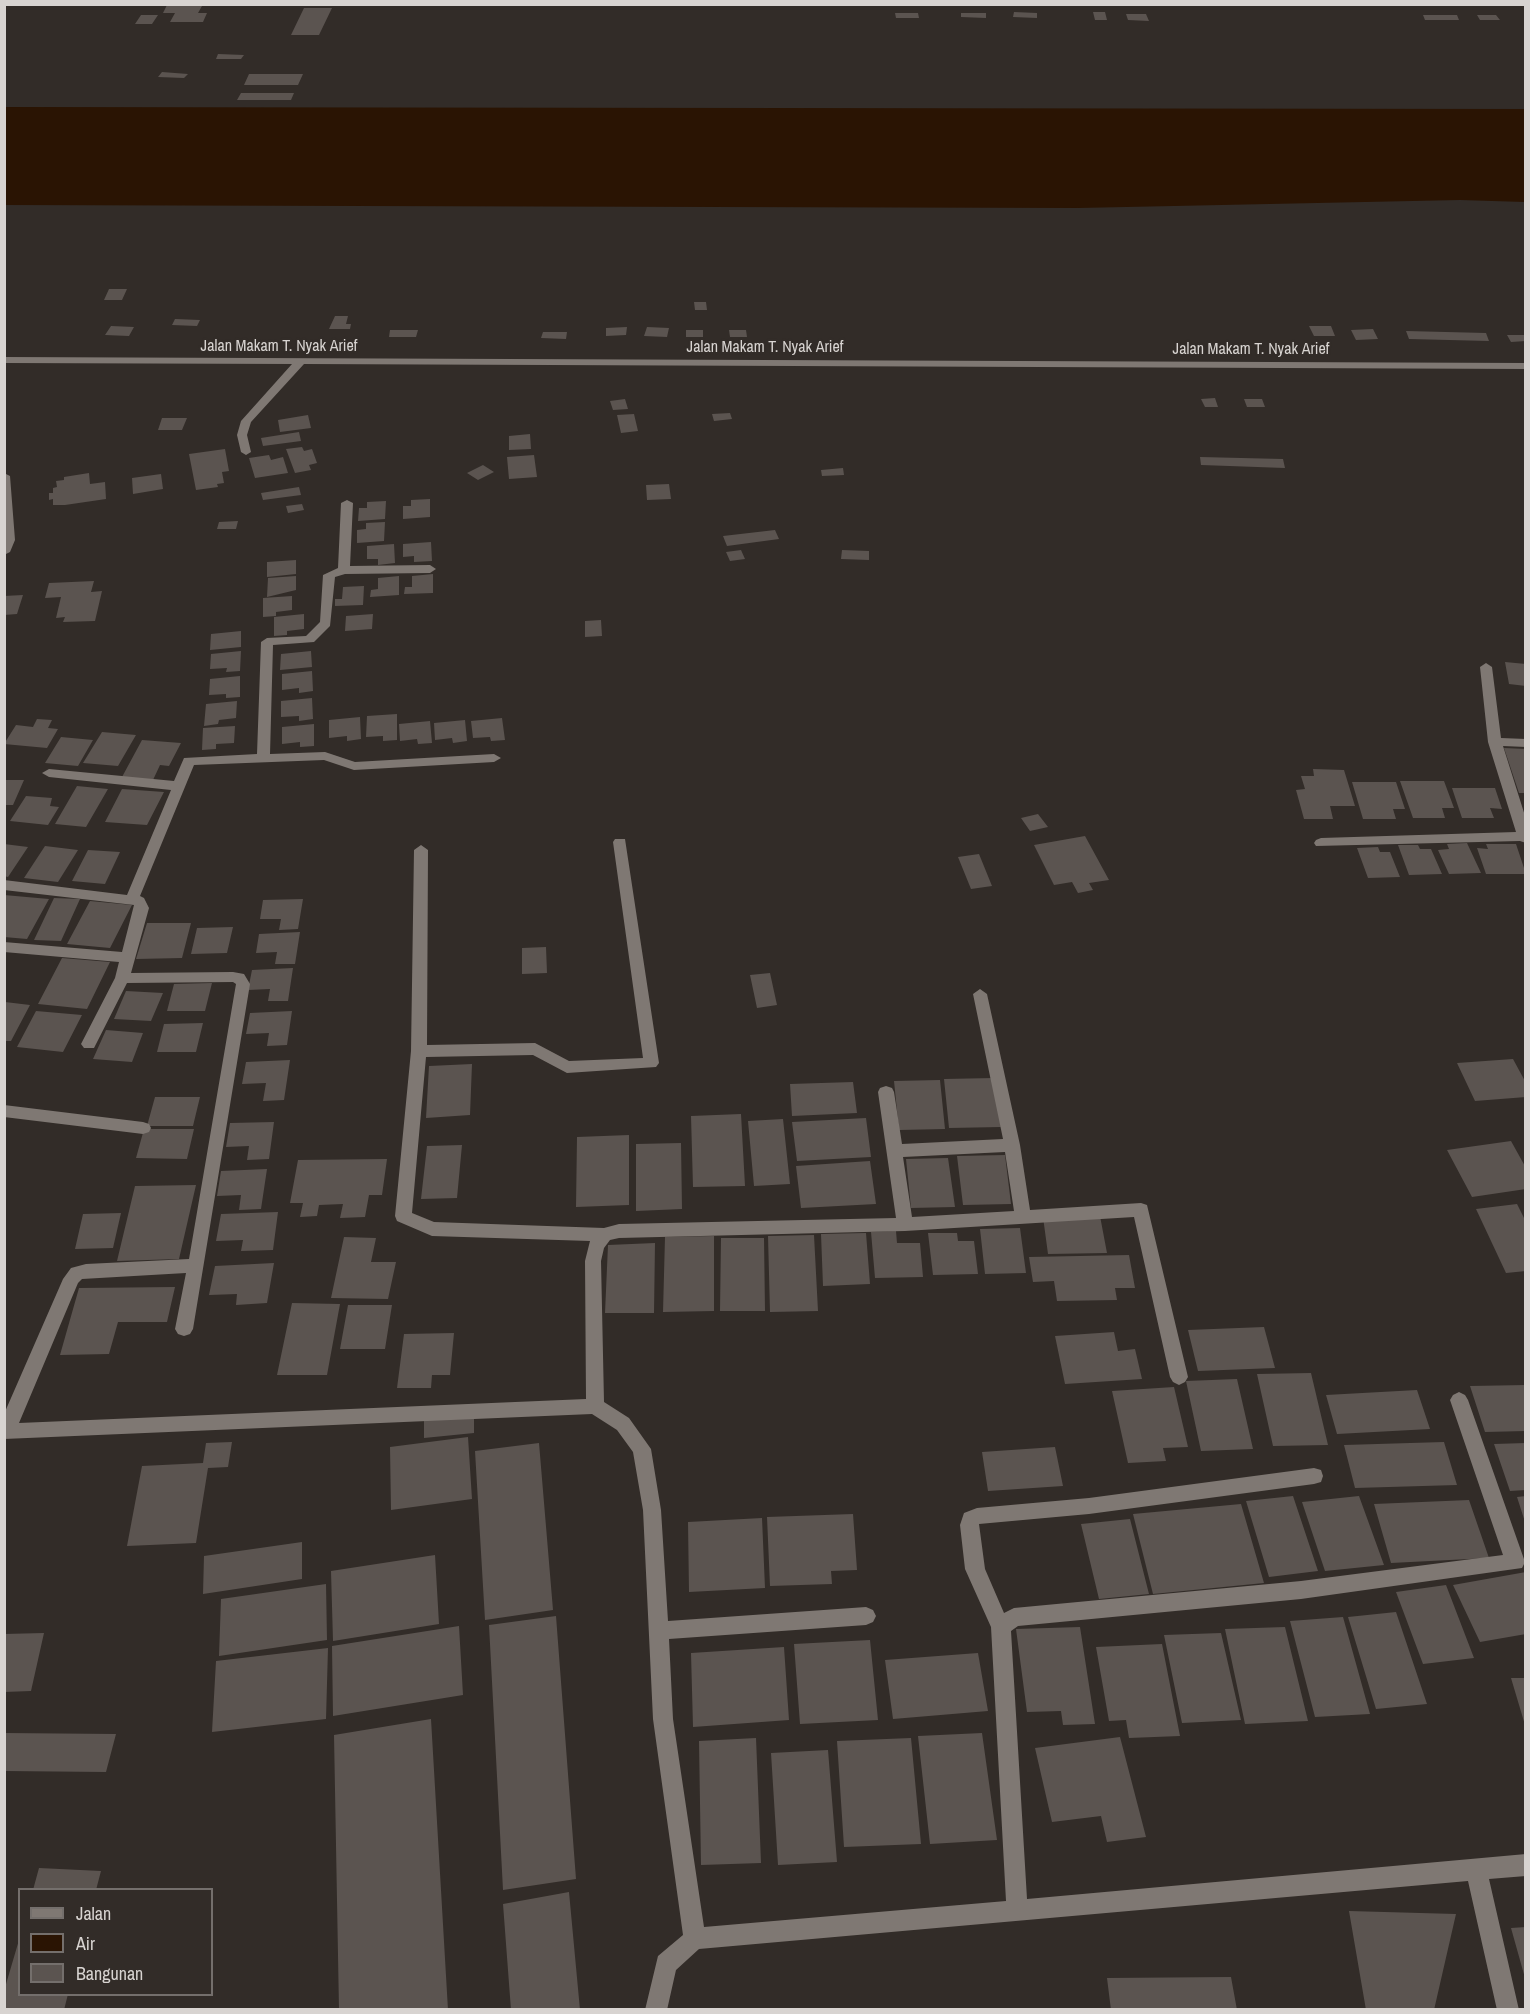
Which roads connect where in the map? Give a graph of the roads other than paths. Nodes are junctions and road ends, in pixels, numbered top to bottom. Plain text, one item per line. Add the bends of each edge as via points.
1 (4, 360) edge
2 (300, 362) junction
3 (1526, 366) edge
4 (246, 452) dead end
5 (4, 476) edge
6 (347, 503) dead end
7 (4, 552) edge
8 (430, 569) dead end
9 (344, 570) junction
10 (1486, 666) dead end
11 (1495, 742) junction
12 (1526, 743) edge
13 (262, 758) junction
14 (494, 758) dead end
15 (49, 773) dead end
16 (178, 786) junction
17 (1525, 837) edge
18 (620, 842) dead end
19 (1322, 843) dead end
20 (421, 850) dead end
21 (4, 885) edge
22 (132, 899) junction
23 (4, 947) edge
24 (127, 958) junction
25 (122, 978) junction
26 (980, 994) dead end
27 (89, 1044) dead end
28 (419, 1051) junction
29 (886, 1092) dead end
30 (4, 1112) edge
31 (143, 1128) dead end
32 (1012, 1145) junction
33 (894, 1151) junction
34 (1023, 1215) junction
35 (904, 1224) junction
36 (604, 1235) junction
37 (196, 1266) junction
38 (184, 1329) dead end
39 (1179, 1377) dead end
40 (1460, 1400) dead end
41 (595, 1407) junction
42 (5, 1431) edge
43 (1314, 1476) dead end
44 (866, 1616) dead end
45 (1001, 1627) junction
46 (659, 1631) junction
47 (1526, 1866) edge
48 (1476, 1871) junction
49 (1017, 1911) junction
50 (695, 1939) junction
51 (656, 2010) edge
52 (1508, 2010) edge

1 - 2 street, Jalan Makam T. Nyak Arief
2 - 3 street, Jalan Makam T. Nyak Arief
2 - 4 street via 246,421 242,435
5 - 7 street via 9,540
6 - 9 street
8 - 9 street
9 - 13 street via 329,575 326,623 310,639 267,642
10 - 11 street
11 - 12 street
11 - 17 street
13 - 14 street via 325,756 354,766
13 - 16 street via 189,761
15 - 16 street
16 - 22 street
17 - 19 street
18 - 28 street via 651,1063 567,1067 535,1049
20 - 28 street
21 - 22 street
22 - 24 street via 139,901 142,908
23 - 24 street
24 - 25 street
25 - 27 street
25 - 37 street via 233,977 243,984
26 - 32 street
28 - 36 street via 404,1216 432,1229
29 - 33 street
30 - 31 street
32 - 33 street
32 - 34 street
33 - 35 street
34 - 35 street
34 - 39 street via 1141,1210
35 - 36 street via 619,1231
36 - 41 street via 596,1246 593,1261
37 - 38 street
37 - 42 street via 86,1271 71,1279
40 - 45 street via 1515,1562 1301,1590 1014,1617
41 - 42 street
41 - 46 street via 623,1424 642,1449 652,1509
43 - 45 street via 1089,1506 977,1516 969,1525 975,1569
44 - 46 street
45 - 49 street
46 - 50 street via 663,1719
47 - 48 street
48 - 49 street
48 - 52 street
49 - 50 street
50 - 51 street via 666,1964

